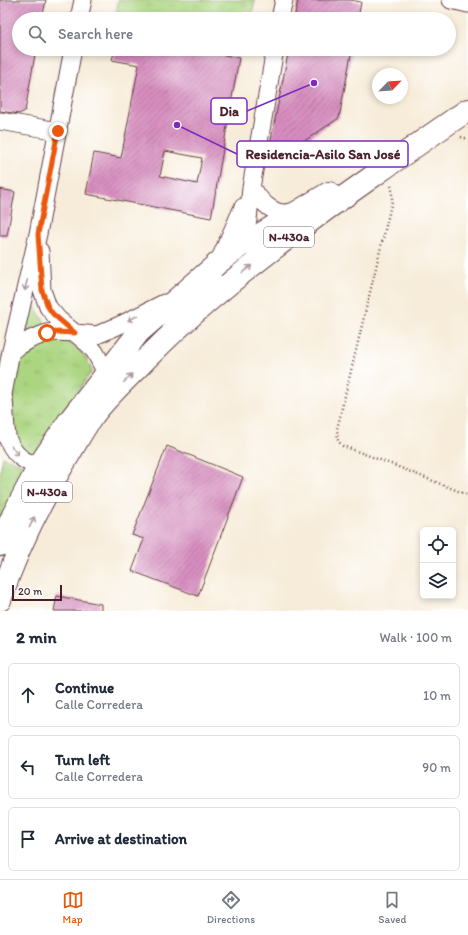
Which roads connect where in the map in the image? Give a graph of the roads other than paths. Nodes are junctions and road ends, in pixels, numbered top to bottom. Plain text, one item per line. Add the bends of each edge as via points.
1 (83, 0) edge
2 (284, 0) edge
3 (451, 0) edge
4 (468, 4) edge
5 (80, 12) edge
6 (281, 12) edge
7 (72, 56) edge
8 (274, 56) edge
9 (468, 110) edge
10 (0, 121) edge
11 (58, 131) junction
12 (419, 142) junction
13 (251, 188) junction
14 (296, 211) junction
15 (38, 234) junction
16 (239, 246) junction
17 (218, 263) junction
18 (181, 295) junction
19 (75, 333) junction
20 (165, 340) junction
21 (11, 351) junction
22 (106, 374) junction
23 (3, 387) junction
24 (0, 411) edge
25 (88, 414) junction
26 (40, 464) junction
27 (14, 515) junction
28 (0, 545) edge
29 (10, 570) junction
30 (0, 600) edge

1 - 5 street
2 - 6 street
3 - 4 street
7 - 11 street
8 - 13 street
9 - 12 main road, N-430a
10 - 11 street
11 - 15 street
12 - 14 main road, N-430a
20 -> 12 main road, N-430a via 226,286 291,235
13 - 14 street via 260,200 273,210 283,213
13 - 16 street via 248,220
13 - 17 street
14 - 16 main road, N-430a
15 - 19 street via 42,290 48,307
15 -> 21 street
16 - 17 main road, N-430a
16 - 20 street via 230,265 182,310
17 - 18 main road, N-430a
18 -> 19 street via 97,335
18 - 22 main road, N-430a via 139,332
19 - 21 street via 47,333
19 - 22 street via 95,352
25 -> 20 main road, N-430a
21 - 23 street
22 - 25 street
22 - 26 main road, N-430a via 69,421
23 - 24 street
23 -> 26 street via 8,438 20,457 28,463
25 - 26 street via 54,458
29 -> 25 main road, N-430a via 35,515
26 - 27 main road, N-430a
27 - 28 main road, N-430a
27 - 29 street via 14,527 4,555
29 - 30 main road, N-430a

